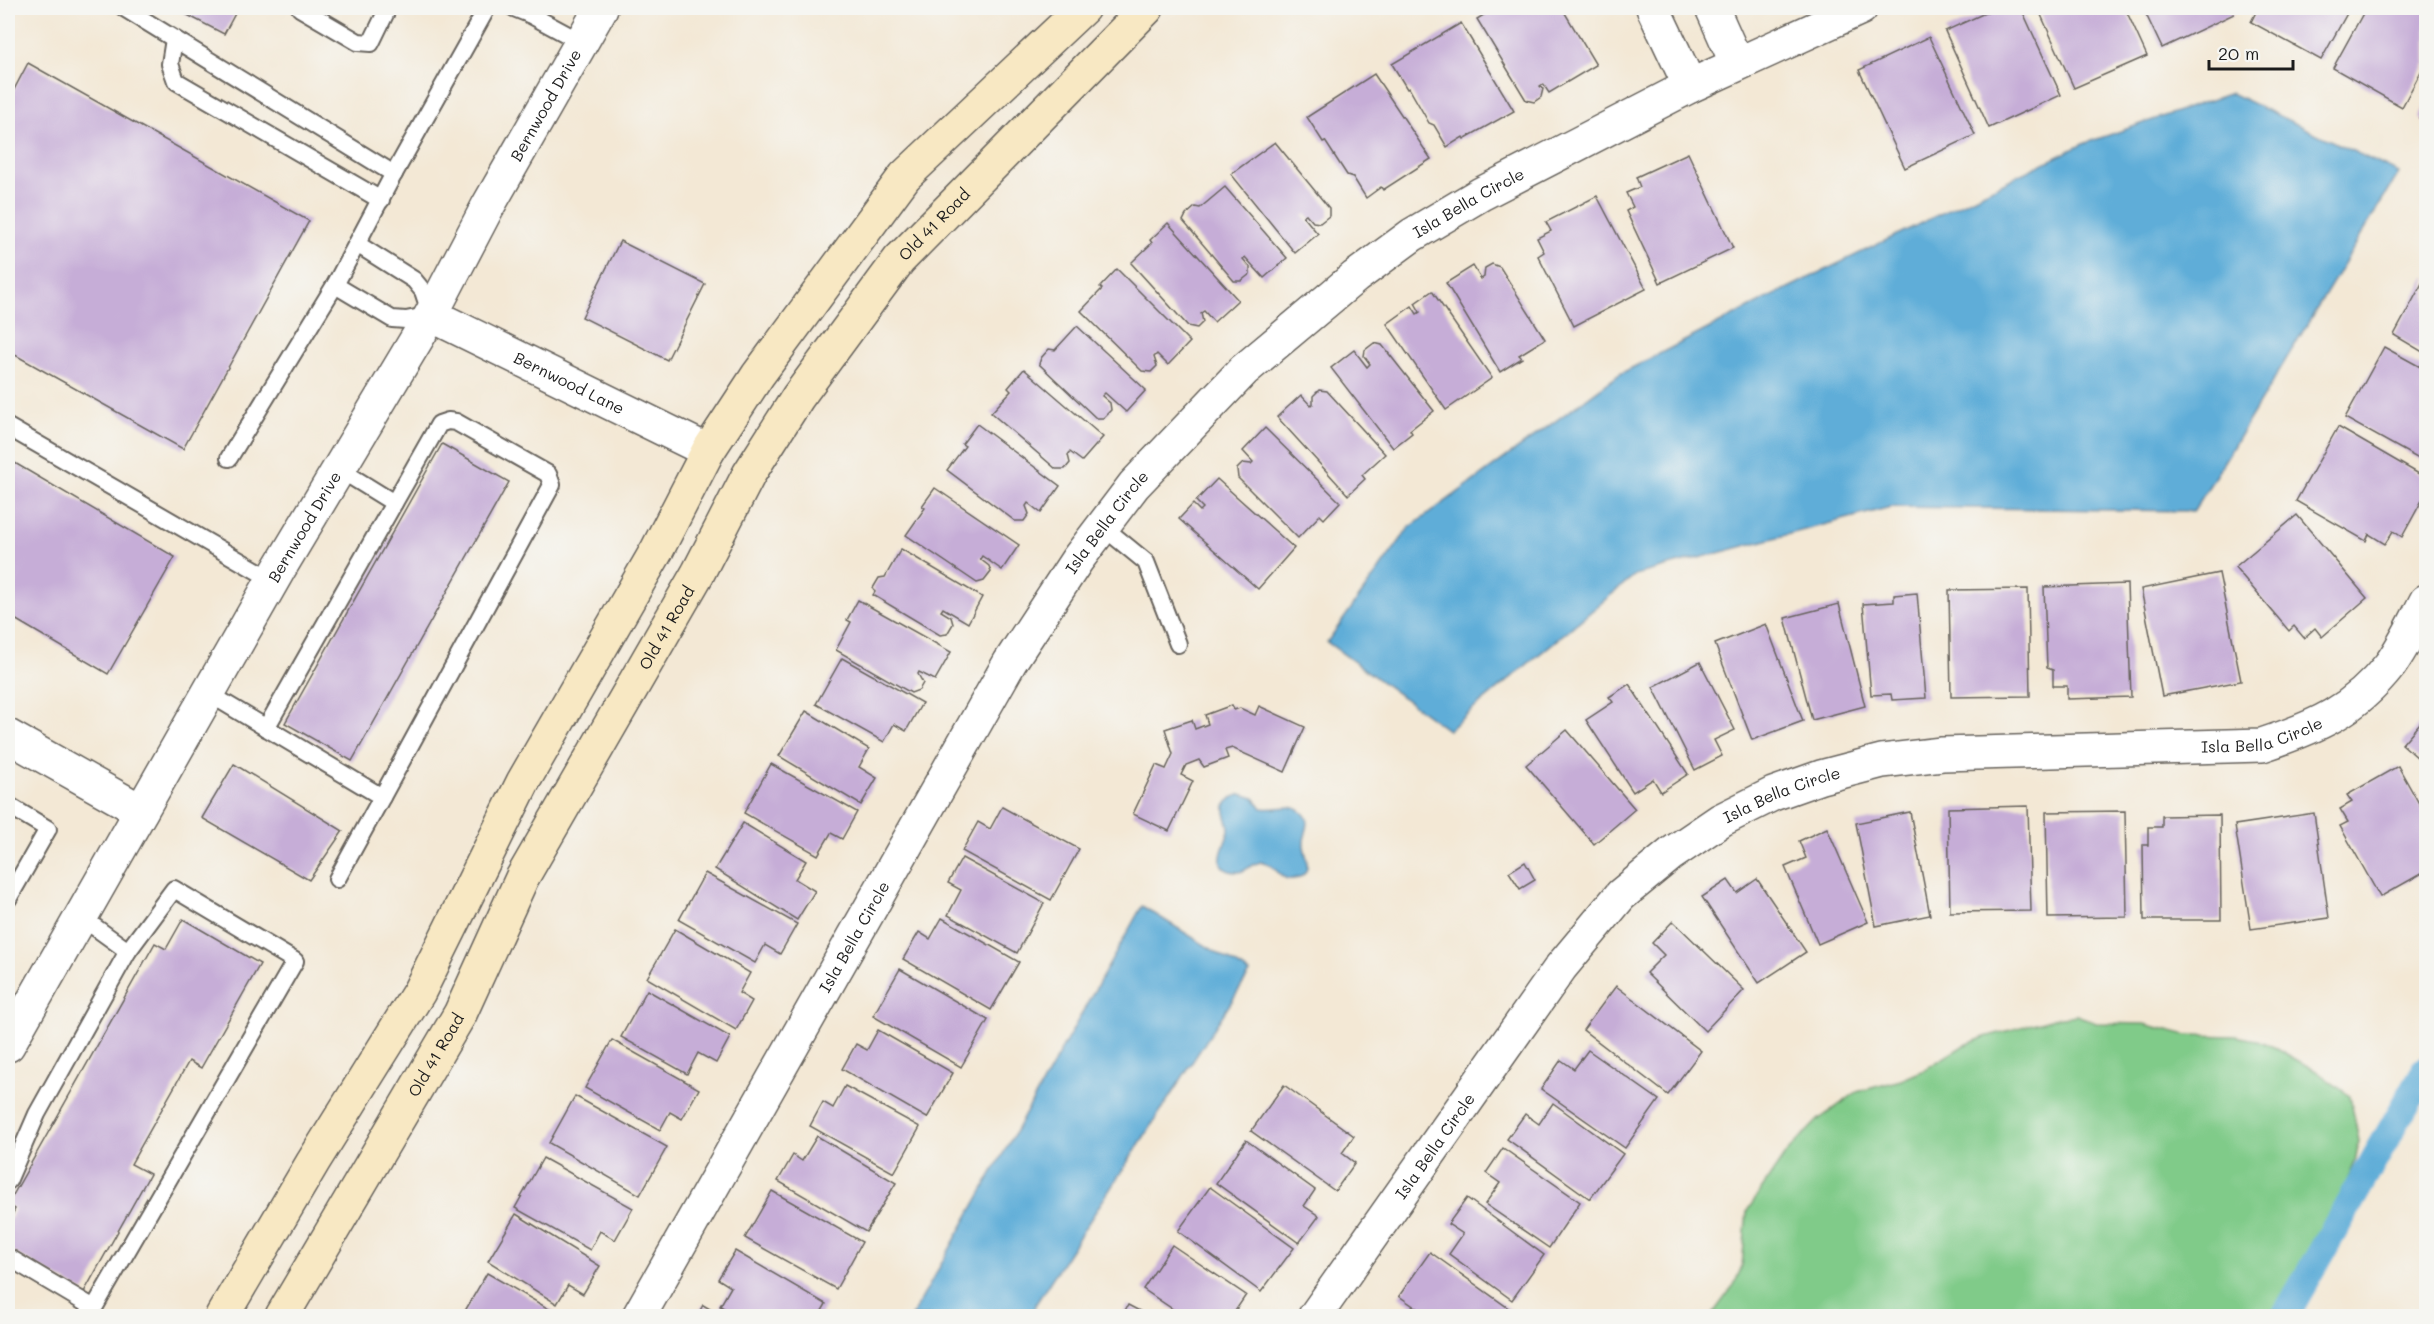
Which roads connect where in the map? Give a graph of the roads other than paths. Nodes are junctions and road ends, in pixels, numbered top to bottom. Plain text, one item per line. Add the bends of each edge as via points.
1 (124, 8) edge
2 (300, 8) edge
3 (388, 8) edge
4 (487, 8) edge
5 (601, 8) edge
6 (1083, 8) edge
7 (1148, 8) edge
8 (1653, 8) edge
9 (1712, 8) edge
10 (1861, 8) edge
11 (525, 10) edge
12 (174, 39) junction
13 (581, 42) junction
14 (1737, 64) junction
15 (1690, 86) junction
16 (394, 174) junction
17 (381, 200) junction
18 (357, 244) junction
19 (335, 285) junction
20 (431, 315) junction
21 (8, 427) edge
22 (708, 451) junction
23 (229, 458) dead end
24 (339, 469) junction
25 (749, 474) junction
26 (394, 503) junction
27 (1102, 526) junction
28 (273, 580) junction
29 (2427, 601) edge
30 (1178, 644) dead end
31 (208, 693) junction
32 (266, 728) junction
33 (8, 736) edge
34 (382, 796) junction
35 (8, 805) edge
36 (141, 811) junction
37 (337, 879) dead end
38 (8, 899) edge
39 (81, 916) junction
40 (128, 951) junction
41 (8, 1045) edge
42 (8, 1177) edge
43 (8, 1257) edge
44 (222, 1317) edge
45 (282, 1317) edge
46 (639, 1317) edge
47 (1316, 1317) edge

1 - 12 lane
2 - 3 lane via 358,42 371,43
4 - 16 lane
5 - 13 street, Bernwood Drive
6 - 22 street via 905,176 758,375
7 - 25 street, Old 41 Road via 899,260 798,397
8 - 15 street
9 - 14 street
10 - 14 street, Isla Bella Circle
11 - 13 lane
12 - 16 lane
12 - 17 lane via 170,64 176,81
13 - 20 street, Bernwood Drive
14 - 15 street, Isla Bella Circle
15 - 27 street, Isla Bella Circle via 1481,194 1412,235 1355,277 1244,370 1134,485
16 - 17 lane
17 - 18 lane
18 - 19 lane
18 - 20 lane via 414,280 423,291
19 - 20 lane via 392,319 406,321
19 - 23 lane
20 - 22 street, Bernwood Lane
20 - 24 street, Bernwood Drive
21 - 28 lane
22 - 25 street
22 - 44 street via 657,550 522,782 419,992
24 - 26 lane
24 - 28 street, Bernwood Drive
25 - 45 street, Old 41 Road via 698,573 522,878 460,1014
26 - 32 lane
26 - 34 lane via 439,423 448,421 549,474 552,480
27 - 30 lane via 1146,562
27 - 46 street, Isla Bella Circle via 1010,662
28 - 31 street, Bernwood Drive
29 - 47 street, Isla Bella Circle via 2391,664 2362,696 2334,717 2301,732 2262,744 1942,754 1882,761 1773,794 1721,820 1621,895 1561,968
31 - 32 lane
31 - 36 street, Bernwood Drive
32 - 34 lane
33 - 36 street
34 - 37 lane
35 - 38 lane via 48,829
36 - 39 street, Bernwood Drive
39 - 40 lane
39 - 41 street, Bernwood Drive
40 - 42 lane via 37,1114
40 - 43 lane via 174,889 296,961 94,1308

